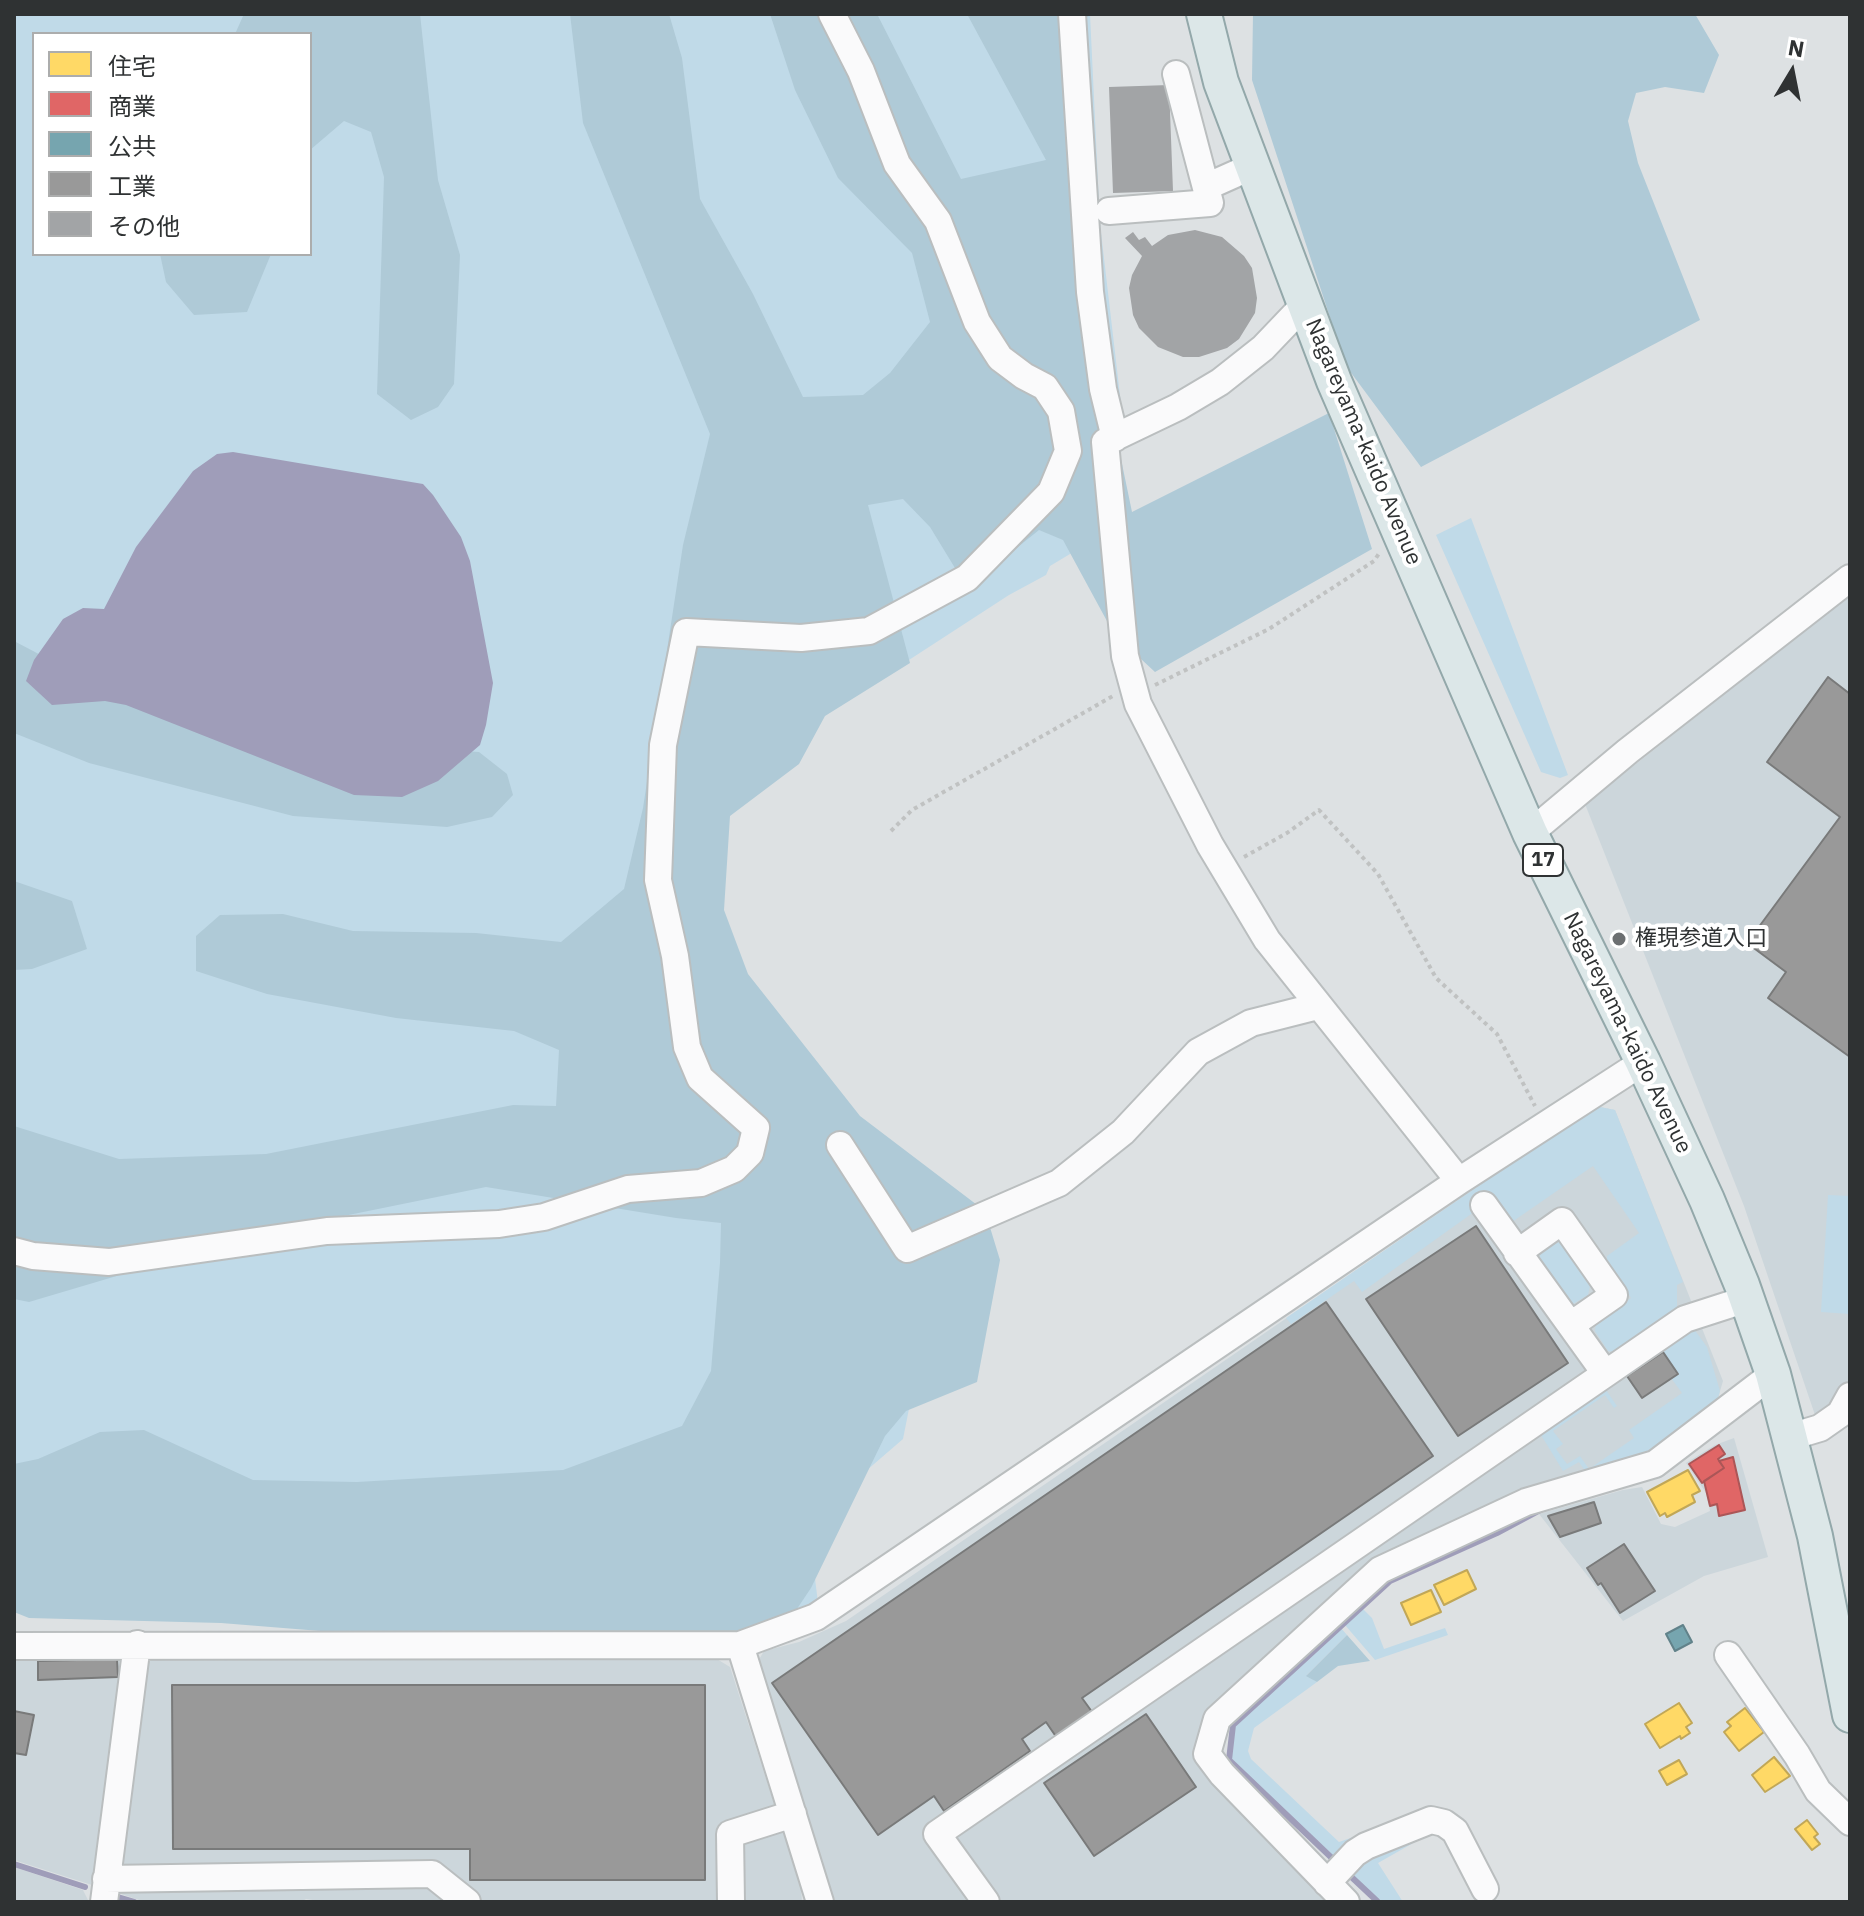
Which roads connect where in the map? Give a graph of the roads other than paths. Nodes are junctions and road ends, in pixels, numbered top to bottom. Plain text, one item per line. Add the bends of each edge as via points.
1 (832, 14) edge
2 (1072, 14) edge
3 (1204, 14) edge
4 (1176, 74) dead end
5 (1253, 166) junction
6 (1206, 187) junction
7 (1109, 211) dead end
8 (1305, 304) junction
9 (1115, 438) junction
10 (1850, 578) edge
11 (1530, 833) junction
12 (1318, 1006) junction
13 (1643, 1062) junction
14 (840, 1145) dead end
15 (1459, 1181) junction
16 (1484, 1205) dead end
17 (14, 1251) edge
18 (1517, 1253) junction
19 (1747, 1299) junction
20 (1571, 1325) junction
21 (1605, 1373) junction
22 (1773, 1374) junction
23 (1850, 1396) edge
24 (1790, 1437) junction
25 (137, 1644) junction
26 (740, 1645) junction
27 (14, 1646) edge
28 (1728, 1655) dead end
29 (1850, 1715) edge
30 (793, 1814) junction
31 (1850, 1822) edge
32 (1327, 1883) junction
33 (1485, 1889) dead end
34 (105, 1891) edge
35 (467, 1902) edge
36 (731, 1902) edge
37 (820, 1902) edge
38 (986, 1902) edge
39 (1346, 1902) edge

1 - 17 street via 897,164 938,221 977,322 1000,358 1045,387 1061,411 1068,451 1051,492 967,578 869,631 801,638 686,632 663,745 658,880 687,1047 700,1078 756,1128 750,1153 734,1169 701,1183 628,1189 544,1217 499,1224 327,1231 109,1262
2 - 9 street via 1090,292
3 - 5 main road, Nagareyama-kaido Avenue / 17 via 1221,82
4 - 6 street
5 - 6 street
5 - 8 main road, Nagareyama-kaido Avenue / 17
6 - 7 street via 1210,203
8 - 9 street via 1263,348 1220,382
8 - 11 main road, Nagareyama-kaido Avenue / 17
9 - 12 street via 1105,442 1125,656 1134,690 1224,868 1267,940
10 - 11 street
11 - 13 main road, Nagareyama-kaido Avenue / 17
12 - 14 street via 1251,1023 1198,1052 1123,1132 1059,1183 907,1249
12 - 15 street
13 - 15 street
13 - 19 main road, Nagareyama-kaido Avenue / 17
15 - 26 street via 816,1617
16 - 18 street
18 - 20 street
18 - 20 street via 1562,1221 1614,1295
19 - 21 street via 1685,1319
19 - 22 main road, Nagareyama-kaido Avenue / 17
20 - 21 street
21 - 38 street via 937,1834
22 - 24 main road, Nagareyama-kaido Avenue / 17
22 - 32 street via 1655,1464 1526,1502 1380,1570 1217,1719 1207,1754
23 - 24 street via 1840,1414 1820,1428
24 - 29 main road, Nagareyama-kaido Avenue / 17
25 - 26 street
25 - 27 street
25 - 34 street
26 - 30 street
28 - 31 street via 1818,1791
30 - 36 street via 730,1834
30 - 37 street
32 - 33 street via 1366,1846 1431,1820 1455,1831
32 - 39 street
34 - 35 street via 432,1874

